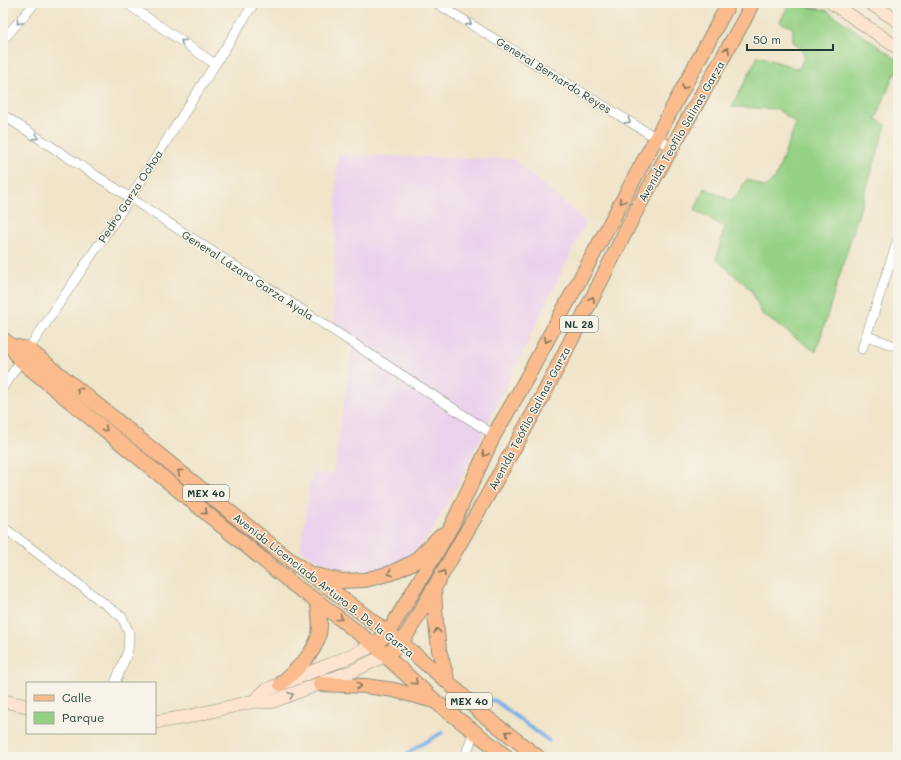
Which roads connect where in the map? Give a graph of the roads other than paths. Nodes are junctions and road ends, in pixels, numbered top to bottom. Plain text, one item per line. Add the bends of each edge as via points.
1 (35, 3) edge
2 (126, 3) edge
3 (254, 3) edge
4 (436, 3) edge
5 (729, 3) edge
6 (752, 3) edge
7 (762, 3) edge
8 (832, 3) edge
9 (870, 3) edge
10 (744, 20) junction
11 (898, 21) edge
12 (3, 40) edge
13 (898, 48) edge
14 (216, 64) junction
15 (3, 115) edge
16 (656, 138) junction
17 (671, 148) junction
18 (130, 198) junction
19 (898, 239) edge
20 (867, 336) junction
21 (7, 342) edge
22 (898, 347) edge
23 (862, 349) dead end
24 (24, 355) junction
25 (3, 387) edge
26 (518, 394) junction
27 (538, 405) junction
28 (494, 435) junction
29 (453, 524) junction
30 (3, 527) edge
31 (308, 573) junction
32 (434, 588) junction
33 (317, 601) junction
34 (388, 633) junction
35 (401, 643) junction
36 (374, 645) junction
37 (386, 655) junction
38 (115, 682) edge
39 (448, 682) junction
40 (281, 684) junction
41 (320, 684) junction
42 (3, 701) edge
43 (254, 701) junction
44 (436, 702) junction
45 (26, 706) edge
46 (156, 722) edge
47 (474, 731) junction
48 (465, 757) edge
49 (507, 757) edge
50 (538, 757) edge

1 -> 12 street
14 -> 2 street
3 - 14 street, Pedro Garza Ochoa
4 -> 16 street, General Bernardo Reyes
5 -> 16 main road, Avenida Teófilo Salinas Garza / NL 28
6 - 10 main road, Avenida Teófilo Salinas Garza / NL 28
7 - 10 main road
8 - 13 main road
9 - 11 main road
17 -> 10 main road, Avenida Teófilo Salinas Garza / NL 28
14 - 18 street, Pedro Garza Ochoa
15 -> 18 street, General Lázaro Garza Ayala
16 - 17 street, General Bernardo Reyes
16 -> 26 main road, Avenida Teófilo Salinas Garza / NL 28
27 -> 17 main road, Avenida Teófilo Salinas Garza / NL 28 via 638,207
18 - 24 street, Pedro Garza Ochoa
18 - 28 street, General Lázaro Garza Ayala
19 - 20 street
20 - 22 street
20 - 23 street
21 - 24 main road, Avenida Licenciado Arturo B. De la Garza / MEX 40
24 - 25 street, Pedro Garza Ochoa
31 -> 24 main road, Avenida Licenciado Arturo B. De la Garza / MEX 40
24 -> 33 main road, Avenida Licenciado Arturo B. De la Garza / MEX 40 via 232,534
26 - 27 main road
26 - 28 main road, Avenida Teófilo Salinas Garza / NL 28
32 -> 27 main road, Avenida Teófilo Salinas Garza / NL 28
28 -> 29 main road, Avenida Teófilo Salinas Garza / NL 28
29 -> 31 main road via 414,562 391,573 365,580 342,581
29 - 34 main road, Avenida Teófilo Salinas Garza / NL 28
30 - 38 street via 122,617 129,633 128,651
31 - 34 main road, Avenida Licenciado Arturo B. De la Garza / MEX 40
32 - 35 main road, Avenida Teófilo Salinas Garza / NL 28
39 -> 32 main road via 439,650
33 -> 36 main road, Avenida Licenciado Arturo B. De la Garza / MEX 40
33 - 40 main road via 320,623 318,638 304,661
34 - 35 main road, Avenida Licenciado Arturo B. De la Garza / MEX 40
34 - 36 main road, Avenida Teófilo Salinas Garza / NL 28
35 - 37 main road, Avenida Teófilo Salinas Garza / NL 28
35 - 39 main road, Avenida Licenciado Arturo B. De la Garza / MEX 40
36 - 37 main road, Avenida Licenciado Arturo B. De la Garza / MEX 40
36 - 40 main road
37 - 41 main road
37 -> 44 main road, Avenida Licenciado Arturo B. De la Garza / MEX 40
50 -> 39 main road, Avenida Licenciado Arturo B. De la Garza / MEX 40 via 481,713
40 - 43 main road via 266,690
43 -> 41 main road via 271,702
41 -> 44 main road via 394,690
42 - 45 main road
43 - 46 main road
44 - 47 main road, Avenida Licenciado Arturo B. De la Garza / MEX 40
47 - 48 street
47 - 49 main road, Avenida Licenciado Arturo B. De la Garza / MEX 40

